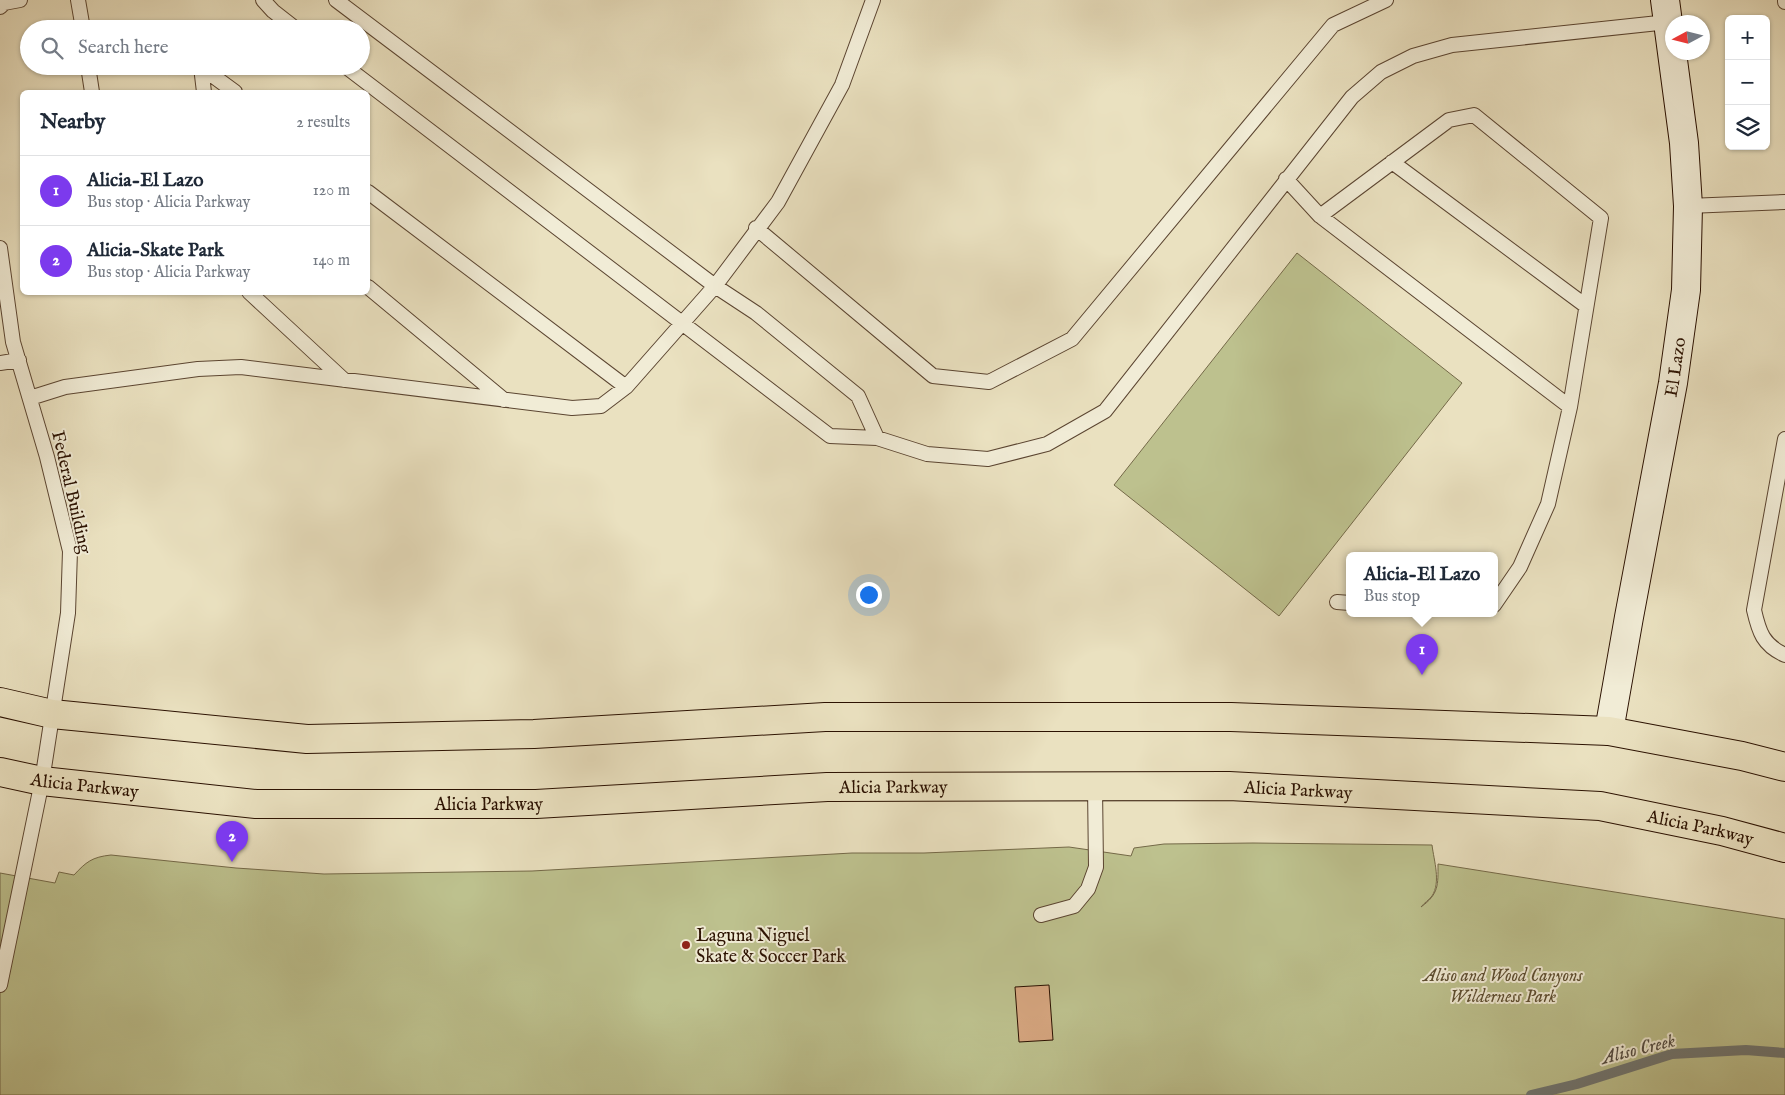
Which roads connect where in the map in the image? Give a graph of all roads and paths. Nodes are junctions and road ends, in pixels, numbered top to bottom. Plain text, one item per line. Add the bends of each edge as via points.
1 (20, 0) edge
2 (78, 0) edge
3 (263, 0) edge
4 (336, 0) edge
5 (873, 0) edge
6 (1386, 0) edge
7 (0, 7) edge
8 (1667, 11) edge
9 (81, 20) edge
10 (285, 20) edge
11 (362, 20) edge
12 (370, 26) edge
13 (89, 75) edge
14 (202, 75) edge
15 (212, 75) edge
16 (357, 75) edge
17 (92, 90) edge
18 (204, 90) edge
19 (232, 90) edge
20 (1392, 162) junction
21 (1286, 179) junction
22 (370, 194) edge
23 (1785, 202) edge
24 (1688, 206) junction
25 (1320, 216) junction
26 (756, 228) junction
27 (0, 248) edge
28 (714, 286) junction
29 (370, 289) edge
30 (252, 295) edge
31 (1586, 306) junction
32 (681, 324) junction
33 (19, 360) junction
34 (0, 363) edge
35 (344, 380) junction
36 (626, 387) junction
37 (30, 398) junction
38 (505, 400) junction
39 (1570, 407) junction
40 (876, 438) junction
41 (1785, 439) edge
42 (1498, 599) edge
43 (1785, 655) edge
44 (0, 702) edge
45 (52, 714) junction
46 (1609, 731) junction
47 (1785, 767) edge
48 (0, 772) edge
49 (42, 781) junction
50 (1095, 787) junction
51 (1785, 848) edge
52 (1041, 915) dead end
53 (0, 985) edge

1 - 7 lane
2 - 9 lane
3 - 10 lane
4 - 11 lane
5 - 26 lane via 842,85 778,202
6 - 26 lane via 1332,24 1072,339 989,382 932,376
8 - 21 lane via 1452,45 1413,56 1381,72 1352,97
8 - 24 street, El Lazo via 1684,143
12 - 28 lane
13 - 17 lane
14 - 18 lane
15 - 19 lane
16 - 32 lane
20 - 25 lane
20 - 31 lane
20 - 31 lane via 1449,120 1474,115 1601,218
21 - 25 lane
21 - 40 lane via 1105,411 1047,444 988,459 927,454
22 - 36 lane
23 - 24 lane
24 - 46 street, El Lazo via 1686,290 1673,383
25 - 39 lane
26 - 28 lane
27 - 33 lane, Federal Building via 13,342
28 - 32 lane
28 - 40 lane via 756,314 858,396
29 - 38 lane
30 - 35 lane
31 - 39 lane
32 - 36 lane
32 - 40 lane via 830,436
33 - 34 lane
33 - 37 lane, Federal Building
35 - 37 lane via 241,367 198,369 65,388
35 - 38 lane
36 - 38 lane via 600,406 572,408
37 - 45 lane, Federal Building via 70,551 68,613
39 - 42 lane via 1548,504 1520,567
41 - 43 lane via 1754,610 1758,631 1766,644
44 - 45 main road
45 - 46 main road via 307,739 534,734 825,717 1231,717
45 - 49 lane, Federal Building
46 - 47 main road
48 - 49 main road, Alicia Parkway
49 - 50 main road, Alicia Parkway via 256,804 536,804 827,787
49 - 53 lane, Federal Building
50 - 51 main road, Alicia Parkway via 1229,786 1600,806 1722,831
50 - 52 lane via 1096,868 1088,889 1074,906

